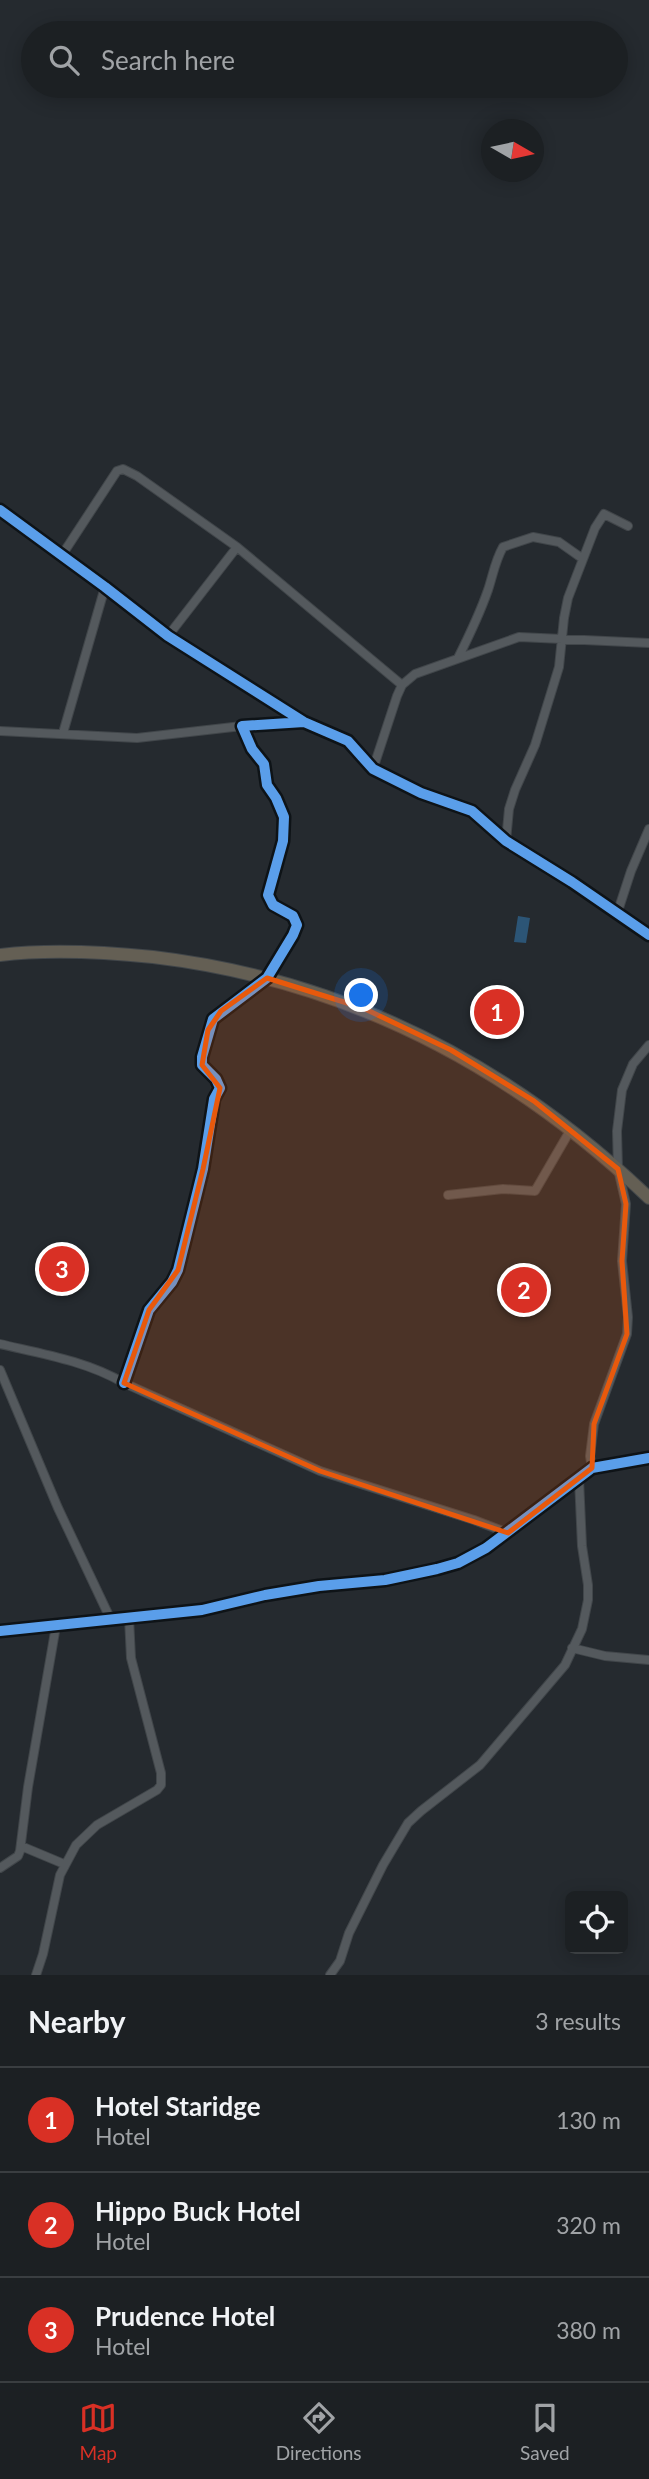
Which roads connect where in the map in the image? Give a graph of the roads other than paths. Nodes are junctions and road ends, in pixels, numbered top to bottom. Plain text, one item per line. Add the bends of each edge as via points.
1 (0, 510) edge
2 (628, 526) dead end
3 (237, 547) junction
4 (62, 555) junction
5 (583, 559) junction
6 (105, 587) junction
7 (168, 636) junction
8 (562, 639) junction
9 (649, 643) edge
10 (458, 658) junction
11 (402, 685) junction
12 (304, 722) junction
13 (242, 726) junction
14 (0, 731) edge
15 (63, 733) junction
16 (373, 769) junction
17 (649, 829) edge
18 (506, 841) junction
19 (617, 914) junction
20 (649, 935) edge
21 (0, 955) edge
22 (267, 978) junction
23 (649, 1045) edge
24 (571, 1129) junction
25 (618, 1169) junction
26 (448, 1195) dead end
27 (649, 1198) edge
28 (0, 1344) edge
29 (0, 1370) edge
30 (124, 1384) junction
31 (649, 1458) edge
32 (593, 1468) junction
33 (579, 1479) junction
34 (508, 1534) junction
35 (110, 1618) junction
36 (129, 1618) junction
37 (56, 1626) junction
38 (0, 1630) edge
39 (572, 1648) junction
40 (649, 1660) edge
41 (21, 1846) junction
42 (64, 1864) junction
43 (0, 1868) edge
44 (36, 1975) edge
45 (330, 1975) edge

1 - 4 street
2 - 5 street via 604,513
3 - 4 street via 123,469 117,471
3 - 7 street
3 - 11 street
4 - 6 street
5 - 8 street via 568,598
5 - 10 street via 559,542 533,537 503,547
6 - 7 street
6 - 15 street
7 - 12 street
8 - 9 street
8 - 10 street via 519,637
8 - 18 street via 547,708 509,809
10 - 11 street via 415,674
11 - 16 street
12 - 13 street
12 - 16 street via 348,741
13 - 15 street via 137,738
13 - 22 street via 264,764 267,785 284,817 269,900 293,916 297,925
14 - 15 street
16 - 18 street via 472,811
17 - 19 street
18 - 19 street
19 - 20 street
21 - 22 highway via 125,954
22 - 24 highway via 363,1008 430,1040 496,1077
22 - 30 street via 220,1011 208,1030 202,1065 219,1088 203,1169 178,1270 149,1310
23 - 25 street via 633,1064 622,1090
24 - 25 highway
24 - 26 street via 535,1191
25 - 27 highway
25 - 32 street via 626,1204 622,1261 627,1335 594,1424
28 - 30 street via 53,1355 104,1372
29 - 35 street
30 - 34 street via 320,1471
31 - 32 street
32 - 33 street
33 - 34 street
33 - 39 street via 588,1592 582,1629
34 - 36 street via 437,1569 265,1595 202,1610
35 - 36 street
35 - 37 street
36 - 42 street via 131,1658 161,1785 83,1836
37 - 38 street
37 - 41 street
39 - 40 street
39 - 45 street via 565,1665 480,1765 408,1823
41 - 42 street
41 - 43 street via 18,1856
42 - 44 street

